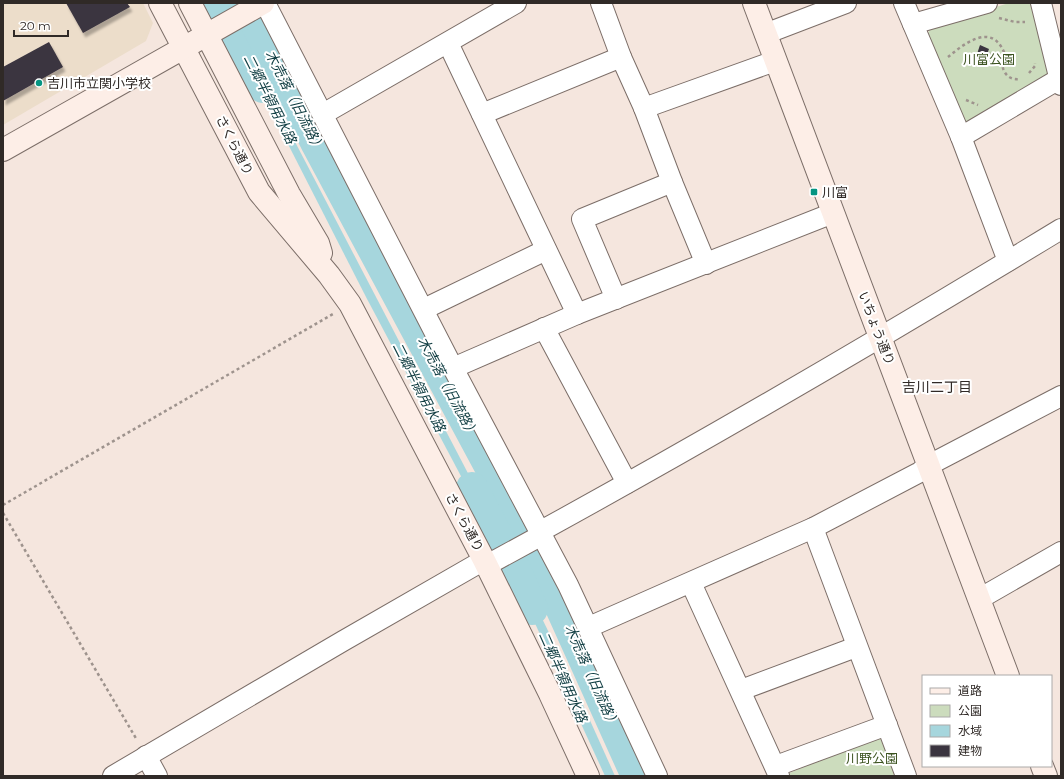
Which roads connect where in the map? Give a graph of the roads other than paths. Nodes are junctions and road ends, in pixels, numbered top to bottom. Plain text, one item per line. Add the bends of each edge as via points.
1 (160, 3) edge
2 (190, 3) edge
3 (516, 3) edge
4 (601, 3) edge
5 (754, 3) edge
6 (846, 3) edge
7 (904, 3) edge
8 (1041, 3) edge
9 (262, 4) edge
10 (992, 10) edge
11 (913, 24) junction
12 (211, 33) junction
13 (765, 34) junction
14 (448, 43) junction
15 (184, 48) junction
16 (621, 56) junction
17 (775, 61) junction
18 (1060, 82) edge
19 (644, 108) junction
20 (323, 114) junction
21 (482, 114) junction
22 (961, 137) junction
23 (3, 150) edge
24 (672, 182) junction
25 (833, 213) junction
26 (1061, 230) edge
27 (546, 250) junction
28 (1008, 262) junction
29 (706, 264) junction
30 (329, 275) junction
31 (616, 298) junction
32 (424, 309) junction
33 (577, 314) junction
34 (544, 328) junction
35 (881, 337) junction
36 (453, 368) junction
37 (1061, 396) edge
38 (929, 465) junction
39 (627, 483) junction
40 (813, 528) junction
41 (542, 533) junction
42 (1061, 552) edge
43 (490, 561) junction
44 (691, 583) junction
45 (979, 599) junction
46 (589, 627) junction
47 (856, 647) junction
48 (1008, 675) edge
49 (741, 690) junction
50 (887, 725) junction
51 (146, 756) junction
52 (778, 771) edge
53 (113, 776) edge
54 (157, 776) edge
55 (588, 776) edge
56 (657, 776) edge
57 (906, 776) edge

1 - 15 street, さくら通り
2 - 12 street, さくら通り
3 - 14 street
4 - 16 street
5 - 13 street, いちょう通り
6 - 13 street
7 - 11 street
8 - 18 street
9 - 12 street
9 - 20 street
10 - 11 street
11 - 22 street
12 - 15 street
12 - 30 street, さくら通り via 289,194 318,243
13 - 17 street, いちょう通り
14 - 20 street
14 - 21 street
15 - 23 street
15 - 30 street, さくら通り via 259,192
16 - 19 street
16 - 21 street
17 - 19 street
17 - 25 street, いちょう通り
18 - 22 street
19 - 24 street
20 - 32 street
21 - 27 street
22 - 28 street
24 - 29 street
24 - 31 street via 582,219
25 - 29 street
25 - 35 street, いちょう通り
26 - 28 street
27 - 32 street
27 - 33 street
28 - 35 street
29 - 31 street
30 - 43 street, さくら通り via 350,304
31 - 33 street
32 - 36 street
33 - 34 street
34 - 36 street
34 - 39 street
35 - 38 street, いちょう通り
35 - 39 street
36 - 41 street
37 - 38 street
38 - 40 street
38 - 45 street, いちょう通り
39 - 41 street
40 - 44 street
40 - 47 street
41 - 43 street
41 - 46 street
42 - 45 street
43 - 51 street
43 - 55 street, さくら通り
44 - 46 street
44 - 49 street
45 - 48 street, いちょう通り
46 - 56 street
47 - 49 street
47 - 50 street
49 - 52 street
50 - 52 street
50 - 57 street
51 - 53 street
51 - 54 street

